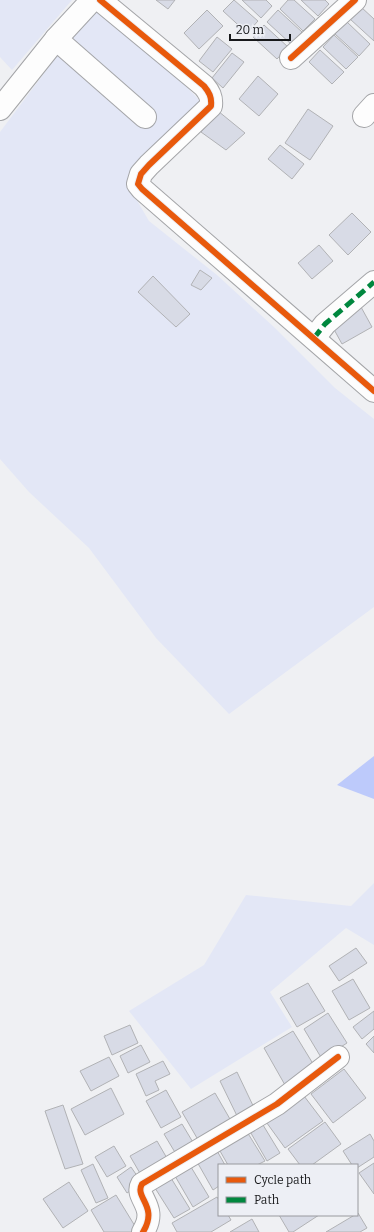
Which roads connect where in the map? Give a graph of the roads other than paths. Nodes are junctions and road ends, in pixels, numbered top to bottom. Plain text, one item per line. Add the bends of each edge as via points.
1 (92, 0) edge
2 (100, 0) edge
3 (355, 0) edge
4 (56, 39) junction
5 (291, 58) dead end
6 (4, 96) edge
7 (145, 117) dead end
8 (374, 282) edge
9 (314, 338) junction
10 (374, 391) edge
11 (338, 1057) dead end
12 (143, 1232) edge

1 - 4 street
2 - 9 street via 204,86 212,100 211,106 141,174 138,184
3 - 5 street
4 - 6 street
4 - 7 street
8 - 9 street via 325,324
9 - 10 street
11 - 12 street via 277,1104 142,1184 141,1194 150,1212 148,1225

